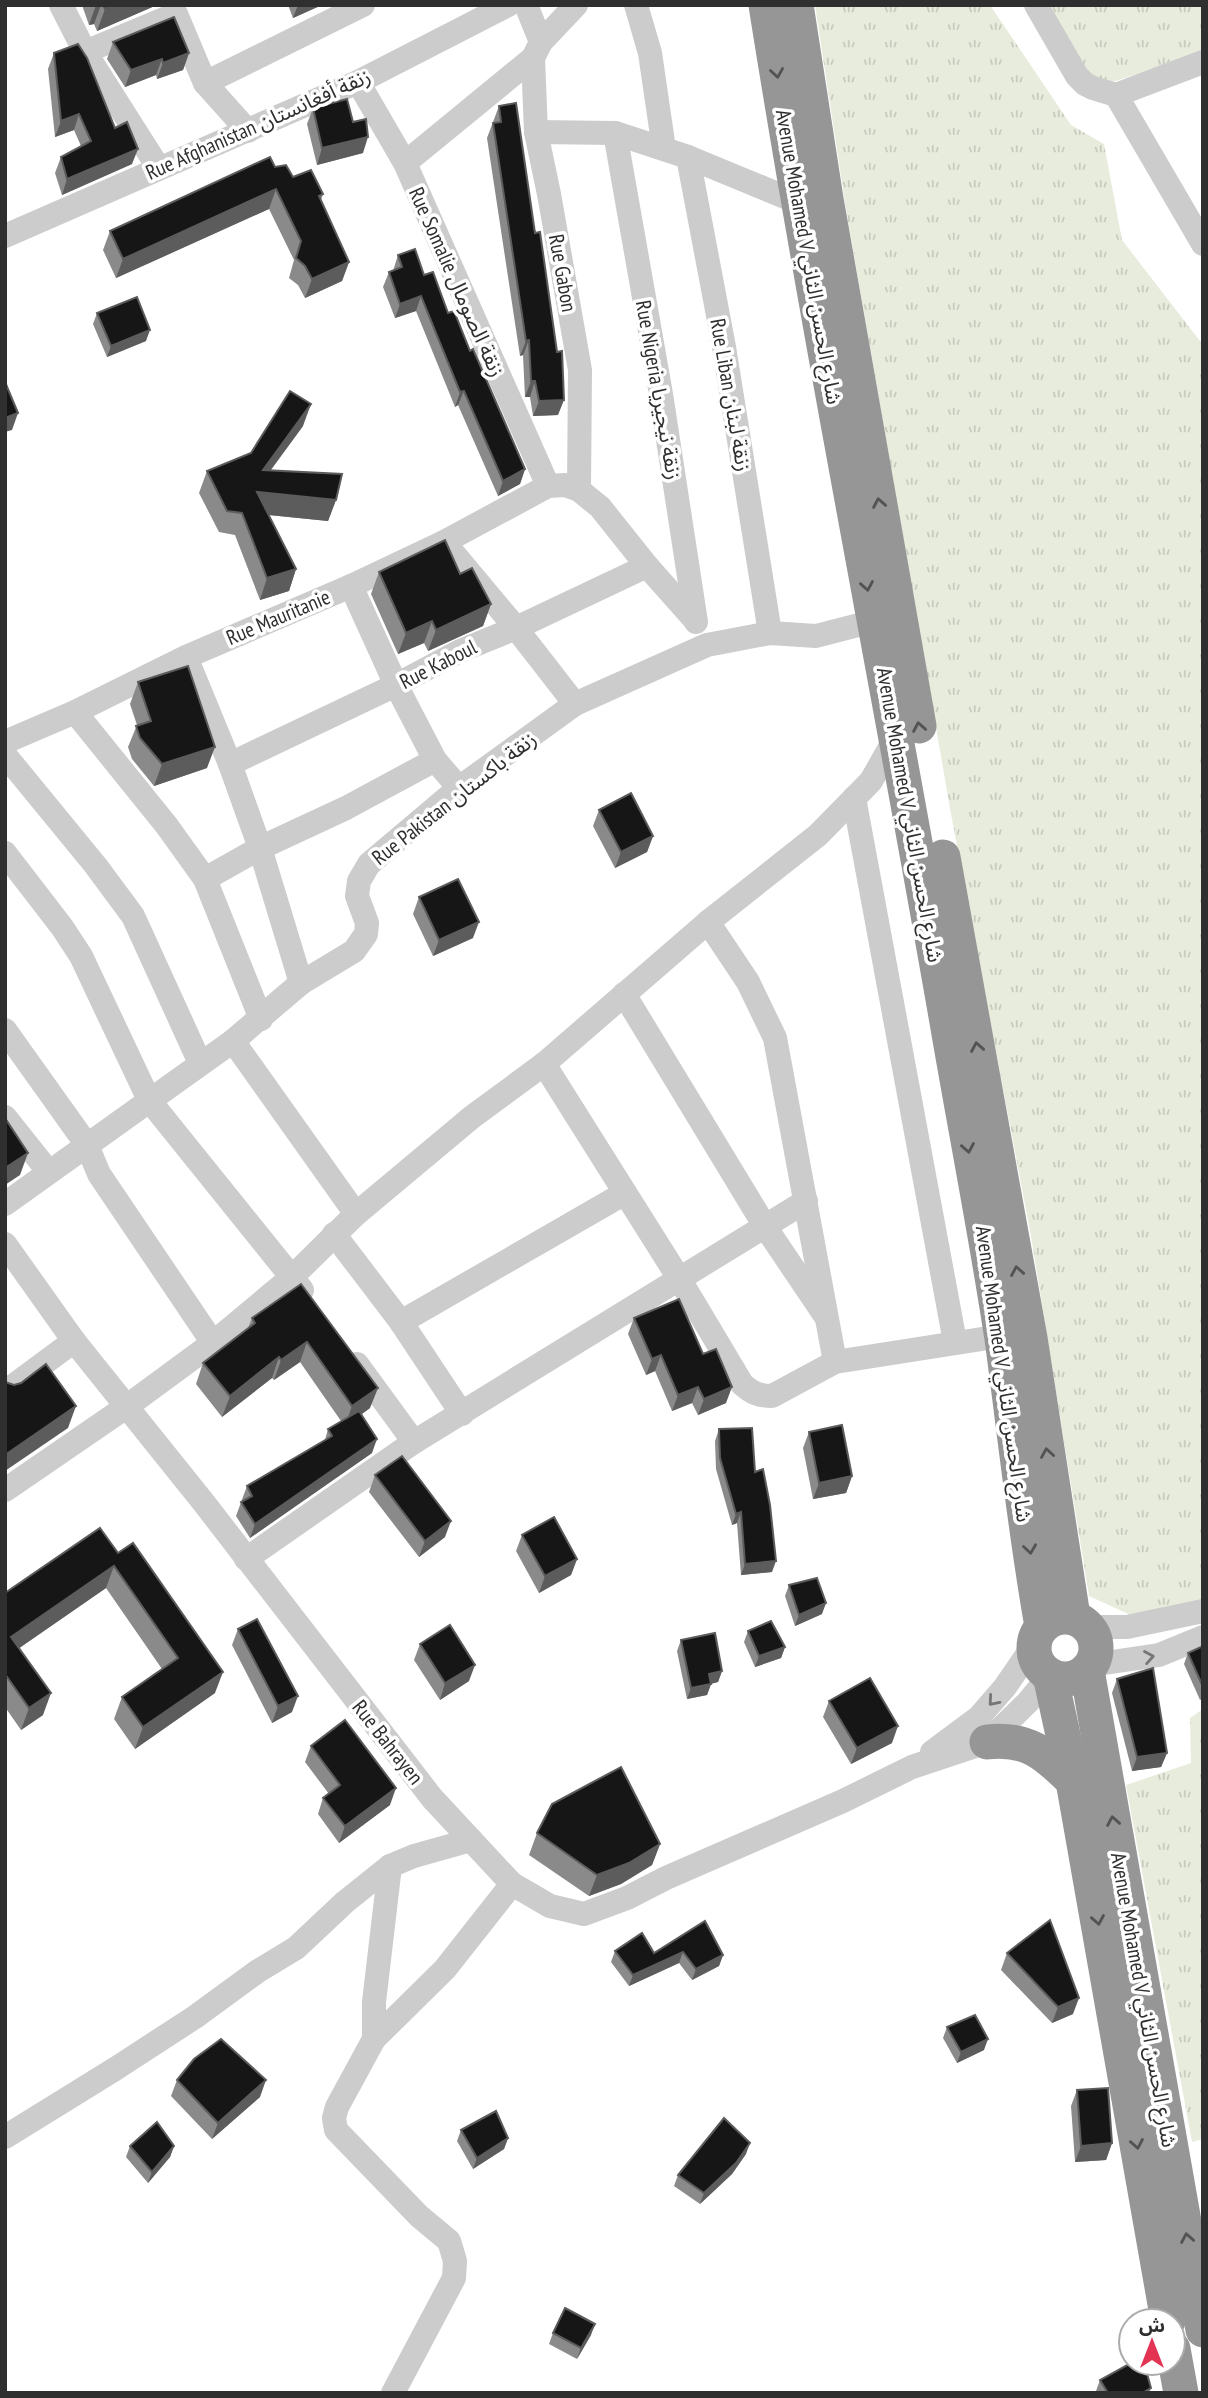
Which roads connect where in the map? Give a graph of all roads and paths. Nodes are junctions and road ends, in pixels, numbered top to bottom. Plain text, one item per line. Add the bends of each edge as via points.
1 (61, 5) edge
2 (363, 5) edge
3 (508, 5) edge
4 (526, 5) edge
5 (576, 5) edge
6 (636, 5) edge
7 (766, 5) edge
8 (796, 5) edge
9 (1036, 5) edge
10 (537, 50) junction
11 (85, 52) junction
12 (1203, 62) edge
13 (358, 82) junction
14 (205, 83) junction
15 (1116, 95) junction
16 (248, 131) junction
17 (536, 132) junction
18 (615, 133) junction
19 (664, 149) junction
20 (688, 157) junction
21 (405, 163) junction
22 (159, 167) junction
23 (797, 202) junction
24 (5, 236) edge
25 (1203, 244) edge
26 (548, 486) junction
27 (579, 490) junction
28 (444, 542) junction
29 (647, 566) junction
30 (351, 586) junction
31 (695, 620) junction
32 (874, 621) junction
33 (516, 628) junction
34 (770, 633) junction
35 (707, 645) junction
36 (186, 657) junction
37 (396, 685) junction
38 (575, 704) junction
39 (75, 712) junction
40 (897, 735) junction
41 (5, 742) edge
42 (5, 755) edge
43 (435, 760) junction
44 (230, 764) junction
45 (459, 788) junction
46 (854, 798) junction
47 (260, 848) junction
48 (5, 853) edge
49 (205, 879) junction
50 (708, 922) junction
51 (302, 983) junction
52 (624, 994) junction
53 (261, 1019) junction
54 (5, 1030) edge
55 (233, 1041) junction
56 (200, 1063) junction
57 (544, 1064) junction
58 (149, 1100) junction
59 (5, 1117) edge
60 (87, 1145) junction
61 (48, 1171) junction
62 (625, 1193) junction
63 (806, 1201) junction
64 (5, 1204) edge
65 (356, 1214) junction
66 (766, 1228) junction
67 (334, 1234) junction
68 (5, 1244) edge
69 (292, 1277) junction
70 (680, 1280) junction
71 (316, 1310) edge
72 (401, 1322) junction
73 (829, 1322) junction
74 (1001, 1336) junction
75 (74, 1341) junction
76 (955, 1342) junction
77 (213, 1343) junction
78 (341, 1343) edge
79 (835, 1362) junction
80 (5, 1392) edge
81 (126, 1407) junction
82 (462, 1414) junction
83 (414, 1442) junction
84 (5, 1490) edge
85 (246, 1559) junction
86 (1203, 1611) edge
87 (1203, 1637) edge
88 (1057, 1638) junction
89 (1089, 1668) junction
90 (987, 1742) junction
91 (912, 1767) junction
92 (1073, 1781) junction
93 (471, 1840) junction
94 (390, 1866) junction
95 (512, 1884) junction
96 (374, 2039) junction
97 (5, 2137) edge
98 (1166, 2307) edge
99 (1203, 2330) edge
100 (393, 2393) edge

1 - 11 street
2 - 14 street
3 - 13 street, Rue Afghanistan زنقة أفغانستان
4 - 10 street, Rue Gabon
5 - 10 street
6 - 19 street via 650,54
7 -> 23 highway, Avenue Mohamed V شارع الحسن الثاني
88 -> 8 highway, Avenue Mohamed V شارع الحسن الثاني via 1030,1338 833,240
9 - 15 street via 1077,76 1093,88
10 - 17 street, Rue Gabon
10 - 21 street
11 - 14 street via 176,14
11 - 22 street
12 - 15 street
13 - 16 street, Rue Afghanistan زنقة أفغانستان
13 - 21 street, Rue Somalie زنقة الصومال
14 - 16 street
15 - 25 street
16 - 22 street, Rue Afghanistan زنقة أفغانستان
17 - 18 street
17 - 27 street, Rue Gabon via 580,370
18 - 19 street
18 - 31 street, Rue Nigeria زنقة نيجيريا
19 - 20 street
20 - 23 street
20 - 34 street, Rue Liban زنقة لبنان
21 - 26 street, Rue Somalie زنقة الصومال
22 - 24 street, Rue Afghanistan زنقة أفغانستان
23 -> 32 highway, Avenue Mohamed V شارع الحسن الثاني
26 - 27 street
26 - 28 street, Rue Mauritanie
27 - 29 street via 600,507
28 - 30 street, Rue Mauritanie
28 - 33 street
29 - 31 street
29 - 33 street, Rue Kaboul
30 - 36 street, Rue Mauritanie
30 - 37 street
31 - 35 street, Rue Nigeria زنقة نيجيريا
32 - 34 street, Rue Pakistan زنقة باكستان via 817,636
32 - 40 highway, Avenue Mohamed V شارع الحسن الثاني
33 - 37 street, Rue Kaboul via 460,650
33 - 38 street
34 - 35 street, Rue Pakistan زنقة باكستان
35 - 38 street, Rue Pakistan زنقة باكستان
36 - 39 street, Rue Mauritanie
36 - 44 street
37 - 43 street
37 - 44 street, Rue Kaboul
38 - 45 street, Rue Pakistan زنقة باكستان
39 - 41 street, Rue Mauritanie
39 - 49 street
40 - 46 street via 871,781
40 -> 74 highway, Avenue Mohamed V شارع الحسن الثاني
42 - 56 street via 133,916
43 - 45 street
43 - 47 street
44 - 47 street
45 - 51 street, Rue Pakistan زنقة باكستان via 369,864 357,896 367,923 363,941 355,951
46 - 50 street via 818,835
46 - 76 street
47 - 49 street
47 - 51 street
48 - 58 street via 81,956
49 - 53 street
50 - 52 street
50 - 63 street via 748,982 775,1038
51 - 53 street, Rue Pakistan زنقة باكستان
52 - 57 street
52 - 66 street
53 - 55 street, Rue Pakistan زنقة باكستان
54 - 60 street
55 - 56 street, Rue Pakistan زنقة باكستان
55 - 65 street
56 - 58 street, Rue Pakistan زنقة باكستان
57 - 62 street
57 - 65 street
58 - 60 street, Rue Pakistan زنقة باكستان
58 - 69 street
59 - 61 street
60 - 61 street, Rue Pakistan زنقة باكستان
60 - 77 street via 99,1174
61 - 64 street, Rue Pakistan زنقة باكستان
62 - 70 street
62 - 72 street
63 - 66 street
63 - 73 street
65 - 67 street
66 - 70 street
66 - 73 street
67 - 69 street
67 - 72 street
68 - 75 street, Rue Bahrayen
69 - 71 street
69 - 77 street
70 - 79 street via 751,1392 772,1396
70 - 82 street
72 - 82 street
73 - 79 street
74 - 76 street
74 -> 88 highway, Avenue Mohamed V شارع الحسن الثاني
75 - 80 street
75 - 81 street, Rue Bahrayen
76 - 79 street
77 - 81 street
78 - 83 street
81 - 84 street
81 - 85 street, Rue Bahrayen
82 - 83 street
83 - 85 street
85 - 93 street, Rue Bahrayen via 432,1798
86 - 88 street
89 -> 87 street via 1159,1656
88 - 89 highway via 1069,1679
88 - 90 street, Rue Bahrayen via 1028,1702
88 -> 91 street, Rue Bahrayen via 979,1717
88 - 92 highway, Avenue Mohamed V شارع الحسن الثاني
99 -> 89 highway, Avenue Mohamed V شارع الحسن الثاني
90 - 91 street, Rue Bahrayen
90 - 92 highway via 1019,1741 1037,1749
91 - 95 street, Rue Bahrayen via 584,1914 550,1906
92 -> 98 highway, Avenue Mohamed V شارع الحسن الثاني
93 - 94 street
93 - 95 street, Rue Bahrayen
94 - 96 street
94 - 97 street via 296,1948
95 - 96 street via 445,1969
96 - 100 street via 337,2107 336,2130 449,2241 455,2261 454,2278

